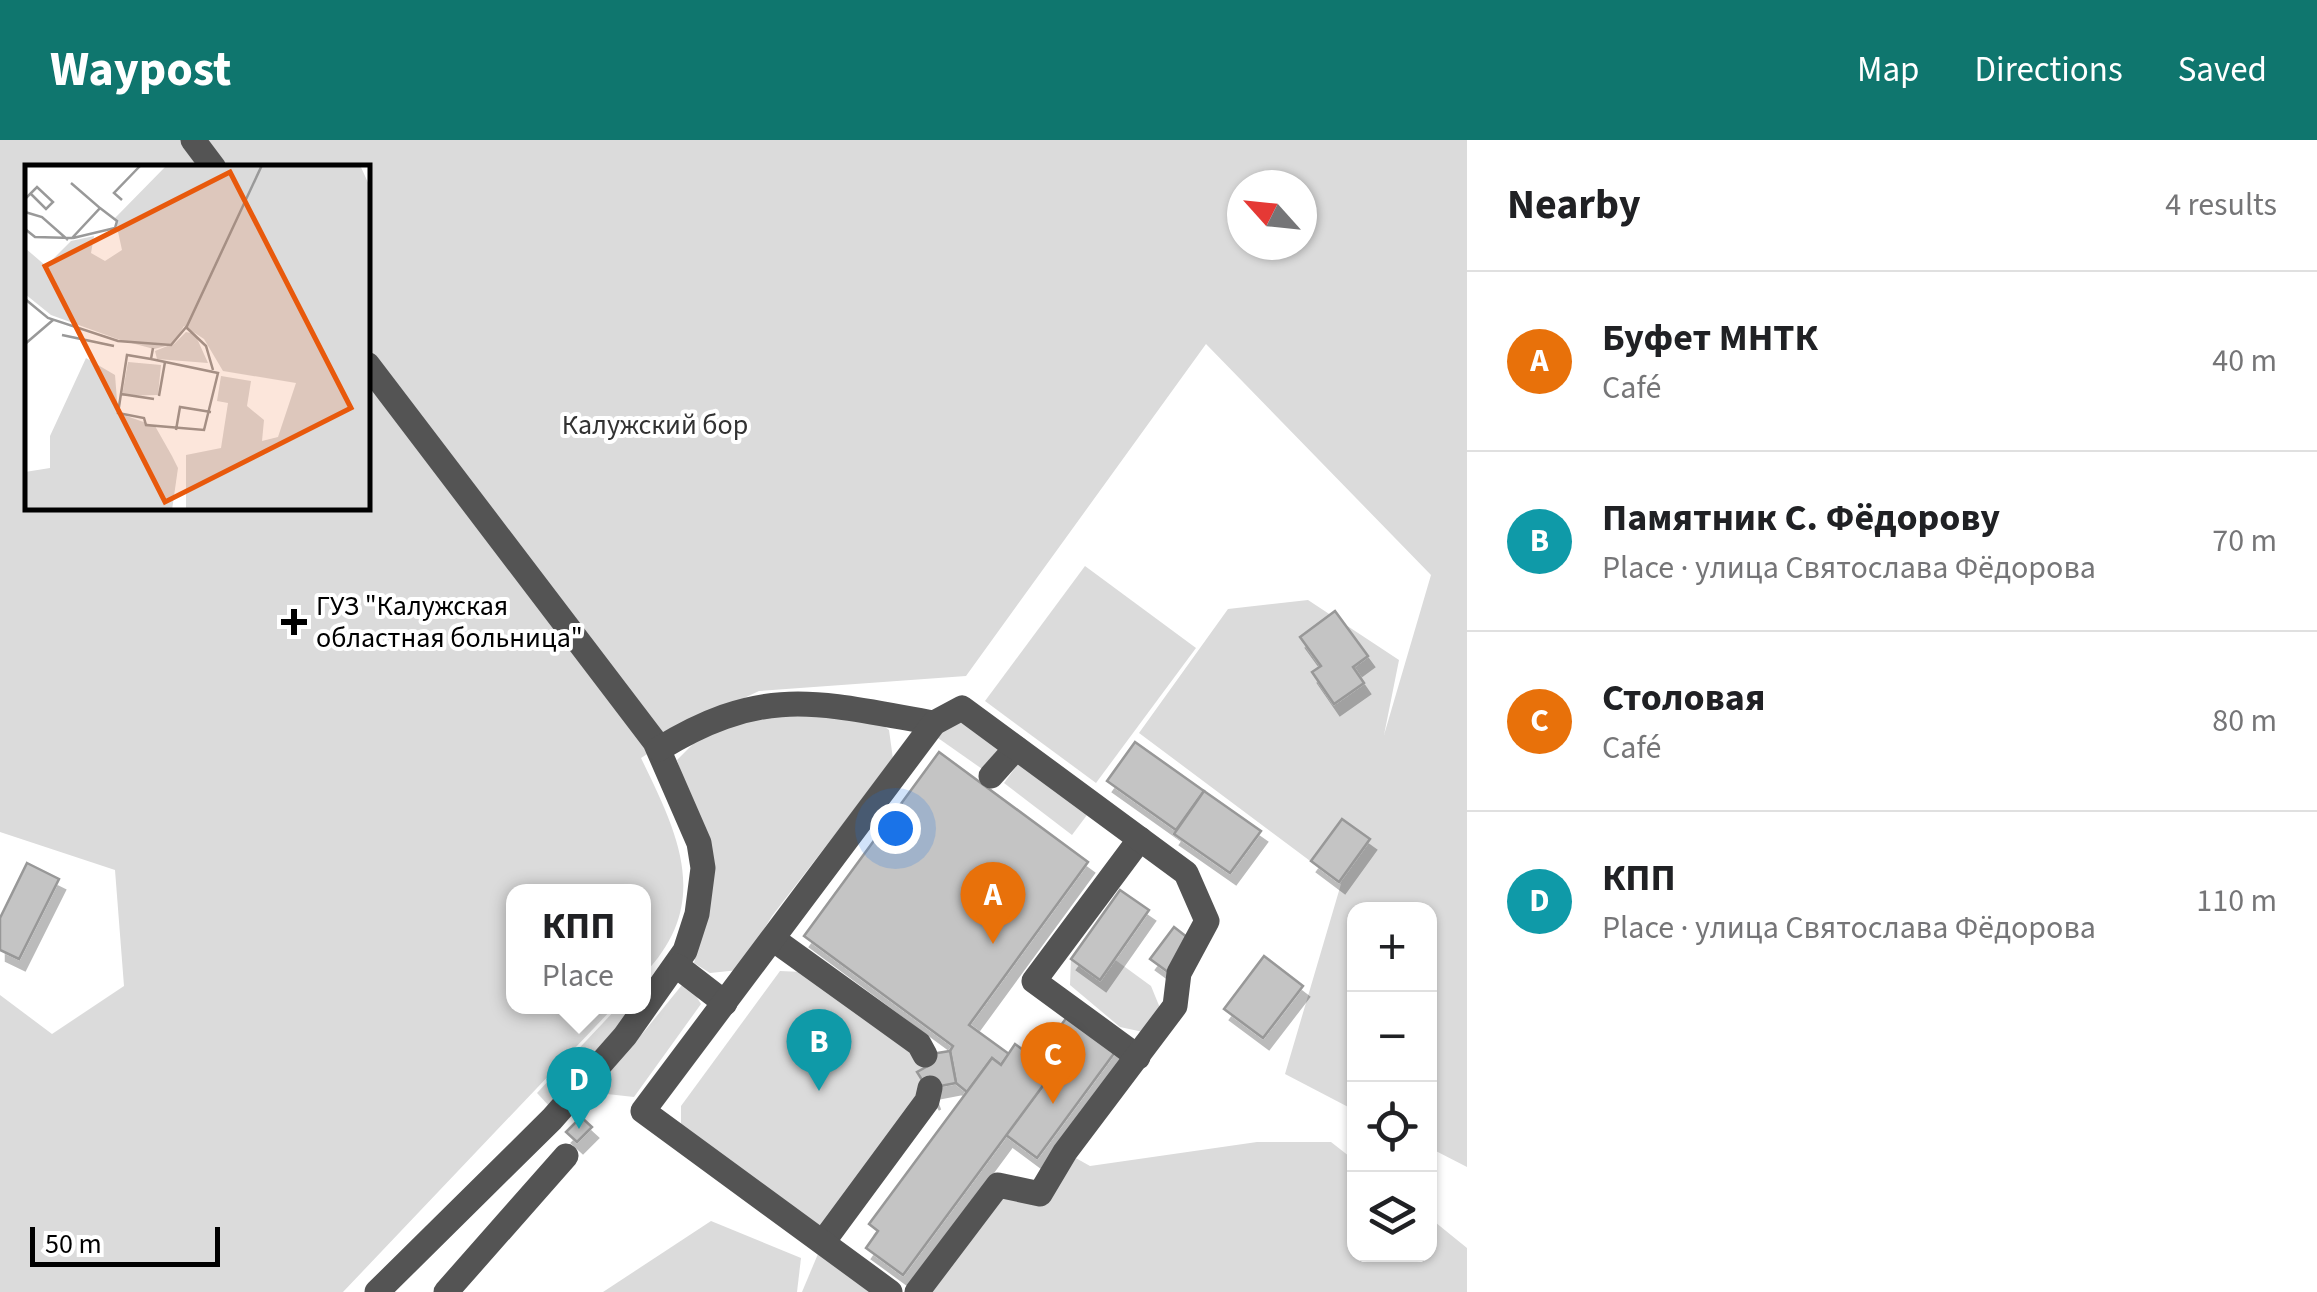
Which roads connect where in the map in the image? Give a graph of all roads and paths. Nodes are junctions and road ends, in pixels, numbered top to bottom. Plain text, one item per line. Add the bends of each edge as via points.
1 (192, 140) edge
2 (212, 165) edge
3 (370, 368) edge
4 (934, 723) junction
5 (1016, 748) junction
6 (659, 749) junction
7 (991, 776) dead end
8 (1140, 839) junction
9 (773, 939) junction
10 (676, 966) junction
11 (651, 1000) edge
12 (725, 1003) junction
13 (641, 1014) edge
14 (925, 1055) dead end
15 (1138, 1057) junction
16 (930, 1088) dead end
17 (566, 1156) dead end
18 (823, 1242) junction
19 (377, 1292) edge
20 (446, 1292) edge
21 (890, 1292) edge
22 (916, 1292) edge

1 - 2 street
3 - 6 street
4 - 5 street via 962,708
4 - 6 street via 800,701 738,709
4 - 9 street
5 - 7 street
5 - 8 street
6 - 10 street via 703,868 697,914
8 - 15 street via 1186,872 1207,921 1178,973 1175,1006
8 - 15 street via 1034,982
9 - 12 street
9 - 14 street via 919,1044
10 - 11 street
10 - 12 street
12 - 18 street via 643,1112
13 - 19 street via 552,1120
15 - 22 street via 1040,1194 998,1185
16 - 18 street
17 - 20 street
18 - 21 street

